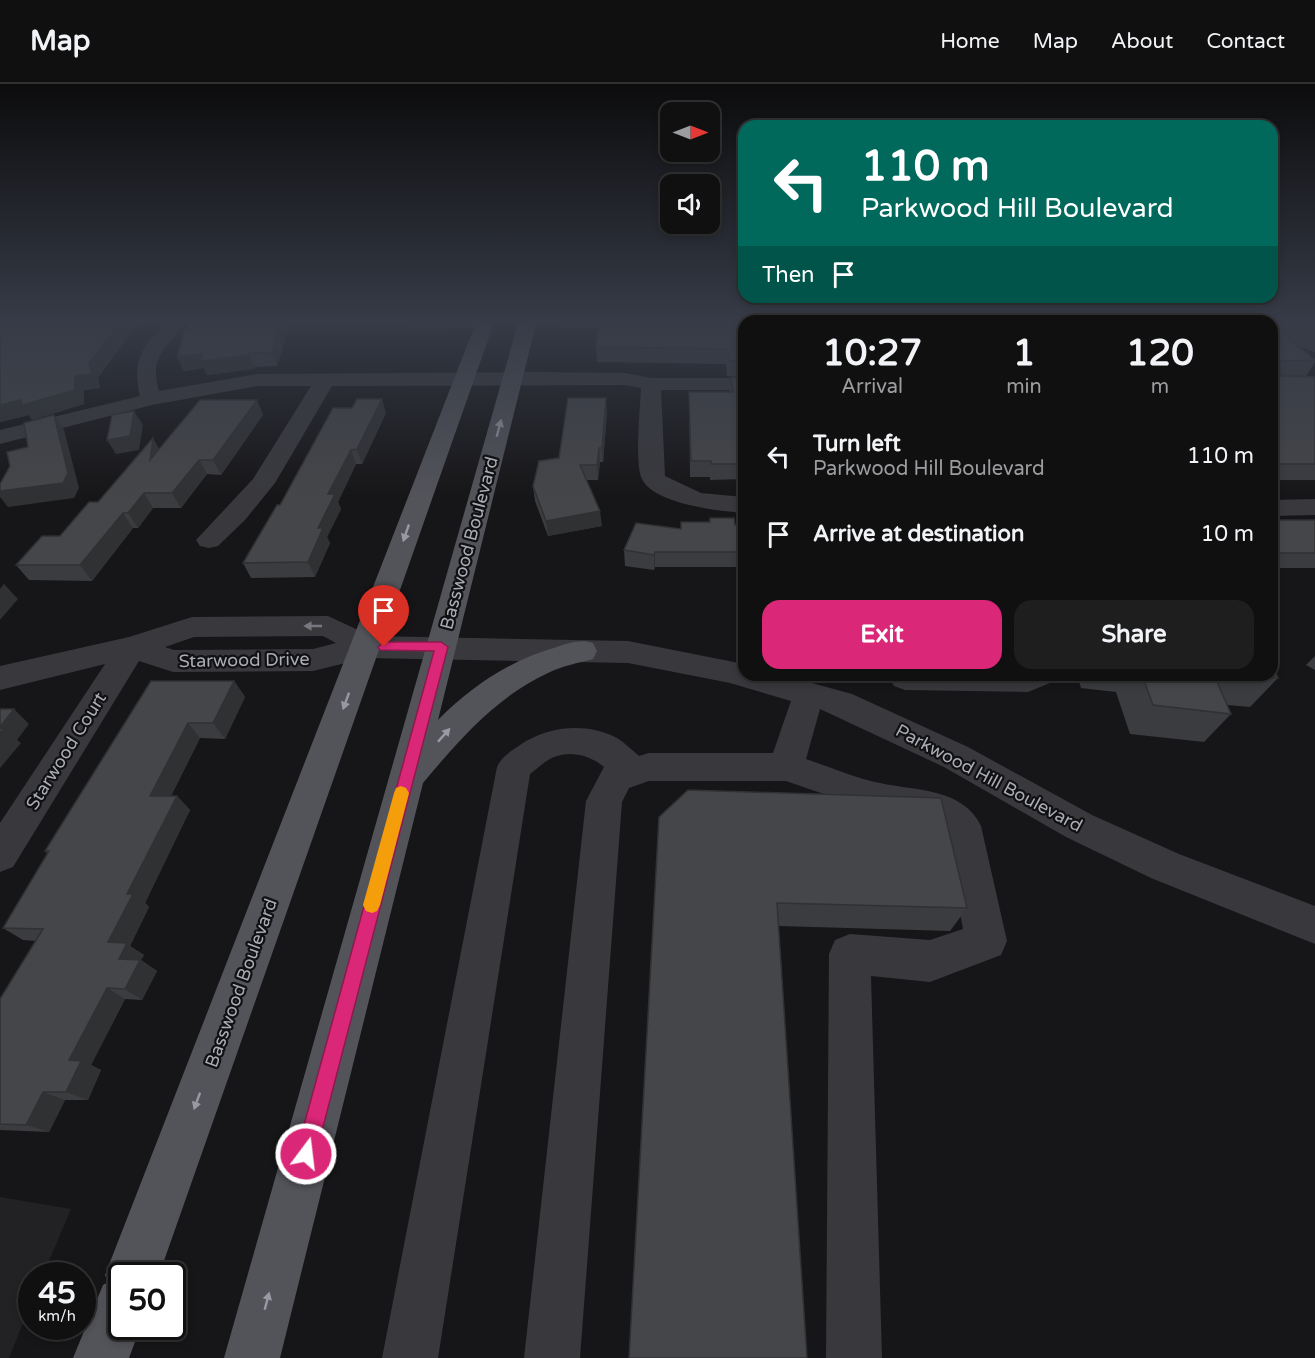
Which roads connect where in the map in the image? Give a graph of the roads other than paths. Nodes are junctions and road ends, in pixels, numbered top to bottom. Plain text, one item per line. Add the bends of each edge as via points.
1 (146, 379) edge
2 (463, 379) edge
3 (512, 379) edge
4 (651, 384) junction
5 (738, 384) edge
6 (461, 385) junction
7 (511, 385) junction
8 (321, 386) junction
9 (151, 399) junction
10 (0, 437) edge
11 (738, 505) edge
12 (1315, 507) edge
13 (1278, 508) edge
14 (209, 540) dead end
15 (132, 647) junction
16 (366, 647) junction
17 (441, 647) junction
18 (582, 651) junction
19 (738, 674) edge
20 (0, 678) edge
21 (762, 681) edge
22 (901, 681) edge
23 (809, 694) junction
24 (876, 719) junction
25 (786, 767) junction
26 (635, 772) junction
27 (405, 779) junction
28 (0, 855) edge
29 (1315, 925) edge
30 (137, 1262) edge
31 (108, 1340) edge
32 (101, 1358) edge
33 (252, 1358) edge
34 (410, 1358) edge
35 (552, 1358) edge
36 (855, 1358) edge

1 - 9 street
2 - 6 main road, Basswood Boulevard
3 - 7 main road, Basswood Boulevard
4 - 5 street
4 - 7 street via 625,392
4 - 11 street via 654,480 685,496
6 - 7 street
6 - 8 street
6 -> 16 main road, Basswood Boulevard
17 -> 7 main road, Basswood Boulevard
8 - 9 street via 182,393
8 - 14 street via 263,483
9 - 10 street
12 - 13 street
15 - 16 street, Starwood Drive via 173,661 313,660
15 - 20 street
15 - 28 street, Starwood Court
16 - 17 street, Parkwood Hill Boulevard
16 -> 30 main road, Basswood Boulevard
17 - 18 street, Parkwood Hill Boulevard
17 - 27 main road, Basswood Boulevard
18 - 19 street, Parkwood Hill Boulevard via 639,654
27 -> 18 main road via 466,711 513,677 536,665
21 - 23 street, Parkwood Hill Boulevard
22 - 24 street
23 - 24 street, Parkwood Hill Boulevard
23 - 25 street
24 - 29 street, Parkwood Hill Boulevard via 956,757 1090,831 1165,866
25 - 26 street via 649,767
25 - 36 street via 879,798 938,808 963,826 986,941 930,960 850,954
26 - 34 street via 605,748 581,741 547,744 514,767
26 - 35 street via 617,777 604,801
33 -> 27 main road, Basswood Boulevard
31 - 32 main road

